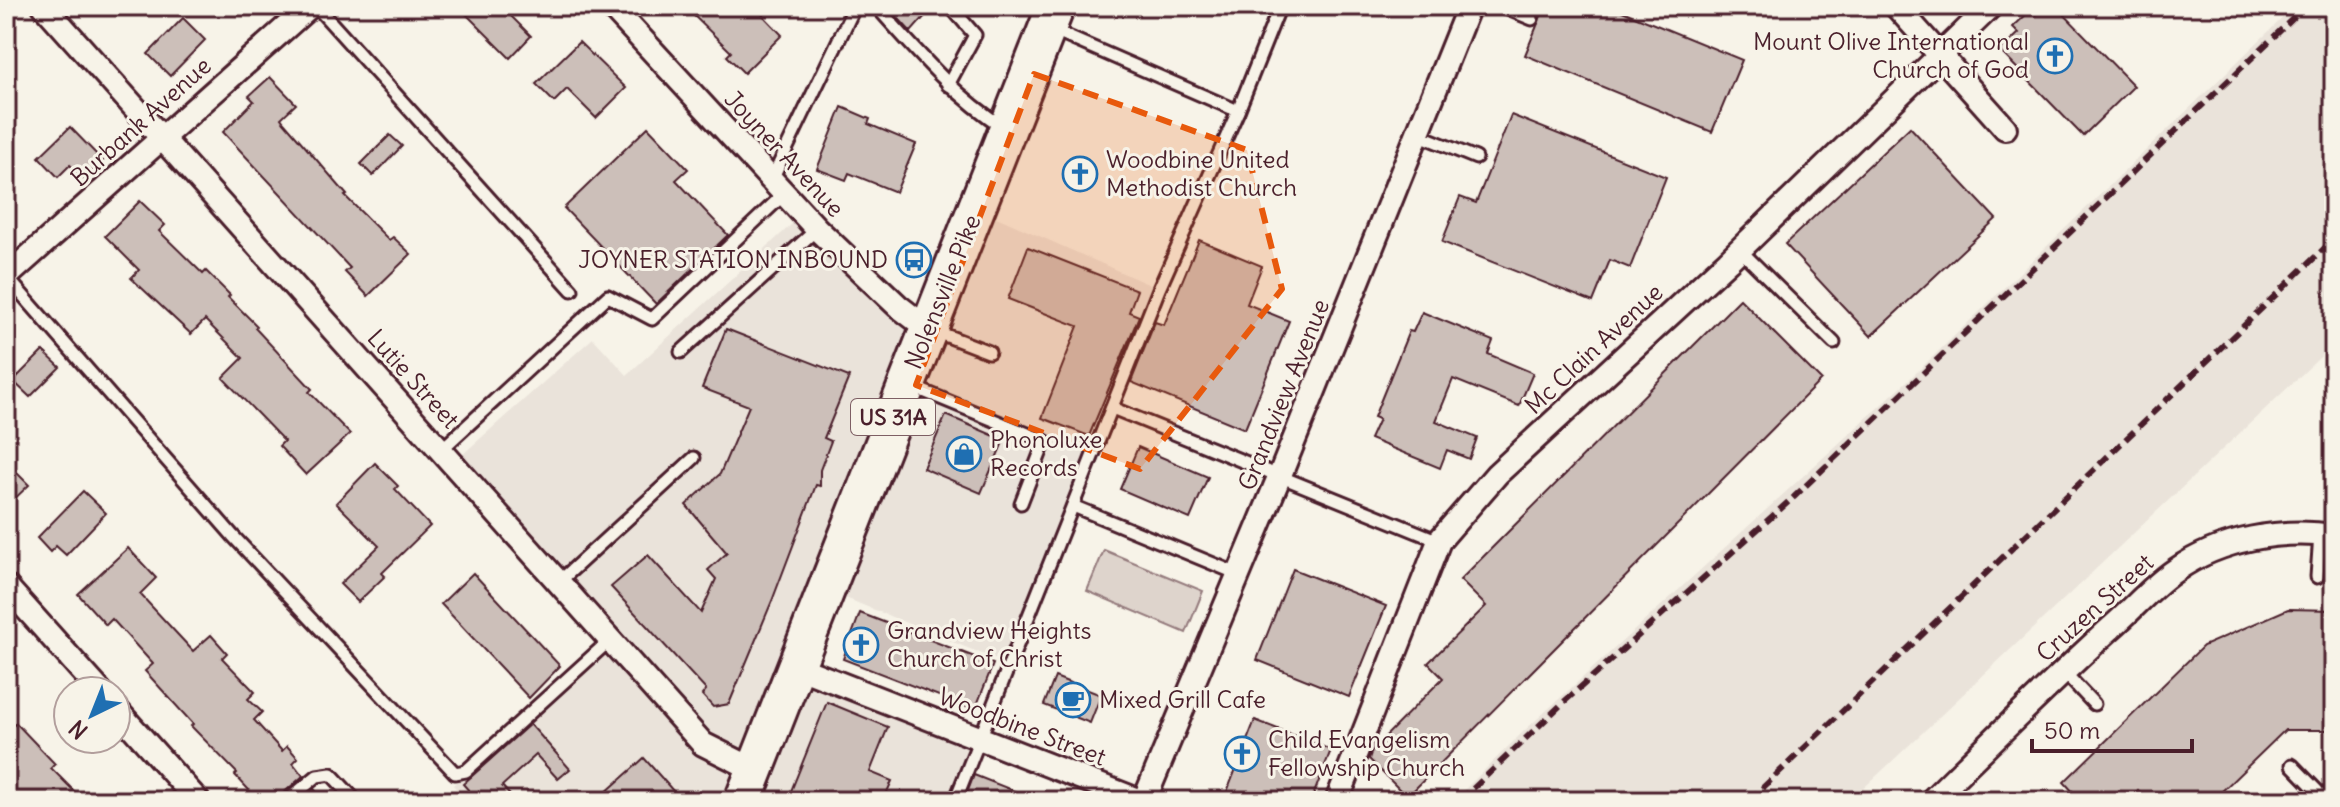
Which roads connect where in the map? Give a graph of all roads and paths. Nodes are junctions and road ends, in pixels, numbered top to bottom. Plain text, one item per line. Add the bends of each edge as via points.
1 (44, 6) edge
2 (313, 6) edge
3 (611, 6) edge
4 (876, 6) edge
5 (950, 6) edge
6 (1469, 6) edge
7 (1500, 6) edge
8 (1896, 6) edge
9 (1991, 6) edge
10 (854, 7) edge
11 (1277, 7) edge
12 (1052, 17) edge
13 (1532, 19) dead end
14 (1941, 55) junction
15 (948, 85) junction
16 (1238, 111) junction
17 (2005, 128) dead end
18 (1007, 130) junction
19 (1417, 134) junction
20 (162, 136) junction
21 (1476, 158) dead end
22 (777, 188) junction
23 (817, 229) junction
24 (1740, 250) junction
25 (6, 276) edge
26 (572, 290) dead end
27 (928, 329) junction
28 (1834, 343) dead end
29 (681, 352) dead end
30 (989, 352) dead end
31 (906, 384) junction
32 (1112, 408) junction
33 (441, 450) junction
34 (694, 458) dead end
35 (1280, 475) junction
36 (1021, 503) dead end
37 (1073, 506) junction
38 (2327, 535) edge
39 (1439, 541) junction
40 (1238, 574) junction
41 (2317, 577) dead end
42 (559, 582) junction
43 (6, 586) edge
44 (610, 640) junction
45 (795, 666) junction
46 (2063, 671) junction
47 (86, 675) edge
48 (2094, 704) dead end
49 (132, 727) edge
50 (981, 738) junction
51 (2292, 765) dead end
52 (749, 786) edge
53 (198, 801) edge
54 (287, 801) edge
55 (356, 801) edge
56 (955, 801) edge
57 (1142, 801) edge
58 (1337, 801) edge
59 (1931, 801) edge
60 (2327, 801) edge

1 - 20 street, Lutie Street
2 - 20 street, Burbank Avenue
2 - 26 lane
3 - 22 street, Joyner Avenue
4 - 15 lane
5 - 15 lane via 975,35
6 - 19 street, Grandview Avenue
7 - 13 lane
8 - 14 street
9 - 14 street, Mc Clain Avenue
10 - 22 lane
11 - 16 lane
12 - 16 lane
12 - 18 main road, Nolensville Pike / US 31A
14 - 17 street
14 - 24 street, Mc Clain Avenue
15 - 18 lane
16 - 32 lane
18 - 27 main road, Nolensville Pike / US 31A
19 - 21 lane
19 - 35 street, Grandview Avenue
20 - 25 street, Burbank Avenue
20 - 33 street, Lutie Street
22 - 23 street, Joyner Avenue
22 - 33 lane via 652,319 608,296
23 - 27 street, Joyner Avenue
23 - 29 lane
24 - 28 lane
24 - 39 street, Mc Clain Avenue via 1497,474
25 - 44 lane via 233,536 455,773 466,771
27 - 30 lane
27 - 31 main road, Nolensville Pike / US 31A
31 - 36 lane via 1045,441
31 - 45 main road, Nolensville Pike / US 31A
32 - 35 lane
32 - 37 lane
33 - 42 street, Lutie Street
34 - 42 lane
35 - 39 lane
35 - 40 street, Grandview Avenue
37 - 40 lane
37 - 50 lane
38 - 41 lane
38 - 46 street, Cruzen Street via 2246,540 2175,570
39 - 58 street, Mc Clain Avenue
40 - 57 street, Grandview Avenue
42 - 44 street, Lutie Street
43 - 47 street
44 - 52 street, Lutie Street via 703,744
45 - 50 street, Woodbine Street
45 - 52 main road, Nolensville Pike / US 31A
46 - 48 lane
46 - 59 street, Cruzen Street
49 - 53 street
50 - 56 lane
50 - 57 street, Woodbine Street
51 - 60 lane
54 - 55 lane via 317,776 331,774

